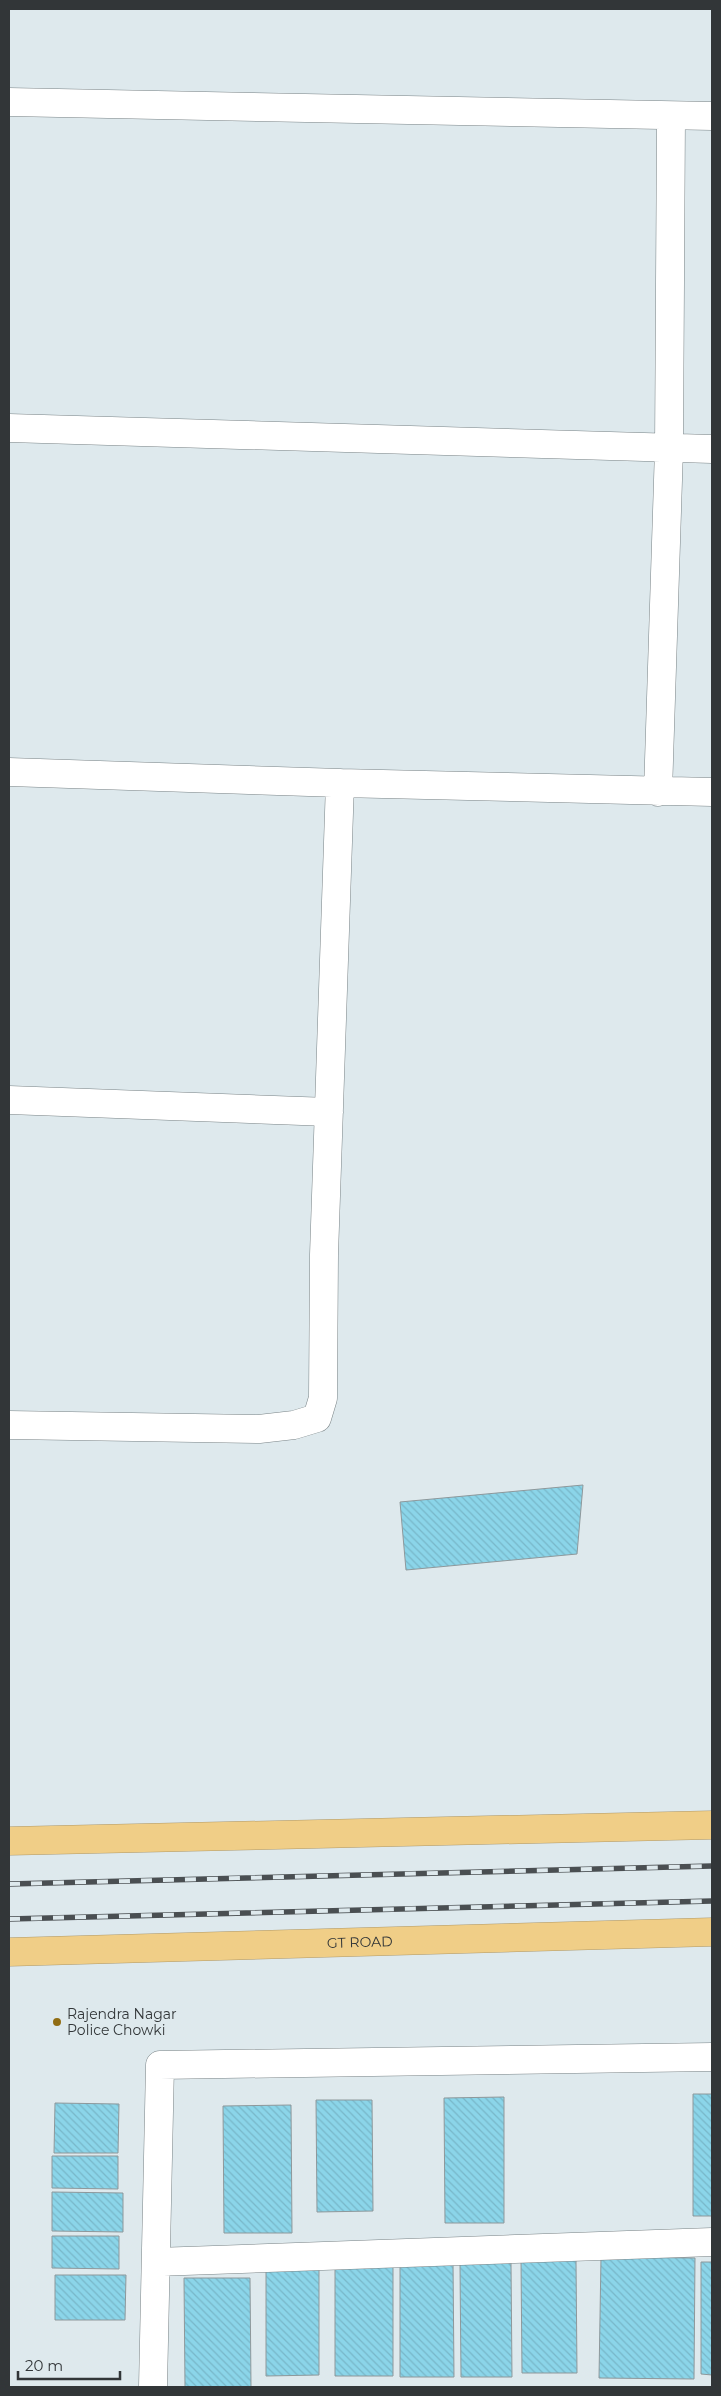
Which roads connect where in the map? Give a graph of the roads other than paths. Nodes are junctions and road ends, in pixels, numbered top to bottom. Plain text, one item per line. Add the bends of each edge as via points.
1 (9, 102) edge
2 (671, 116) junction
3 (712, 116) edge
4 (9, 428) edge
5 (669, 448) junction
6 (712, 449) edge
7 (9, 772) edge
8 (340, 783) junction
9 (658, 792) junction
10 (712, 792) edge
11 (9, 1100) edge
12 (329, 1112) junction
13 (9, 1425) edge
14 (712, 1825) edge
15 (9, 1841) edge
16 (712, 1932) edge
17 (9, 1952) edge
18 (712, 2057) edge
19 (712, 2242) edge
20 (156, 2262) junction
21 (153, 2387) edge

1 - 2 street
2 - 3 street
2 - 5 street
4 - 5 street
5 - 6 street
5 - 9 street
7 - 8 street
8 - 9 street
8 - 12 street
9 - 10 street
11 - 12 street
12 - 13 street via 323,1398 317,1418 294,1425 259,1429
14 - 15 highway
16 - 17 highway, GT ROAD
18 - 20 street via 160,2065
19 - 20 street
20 - 21 street

